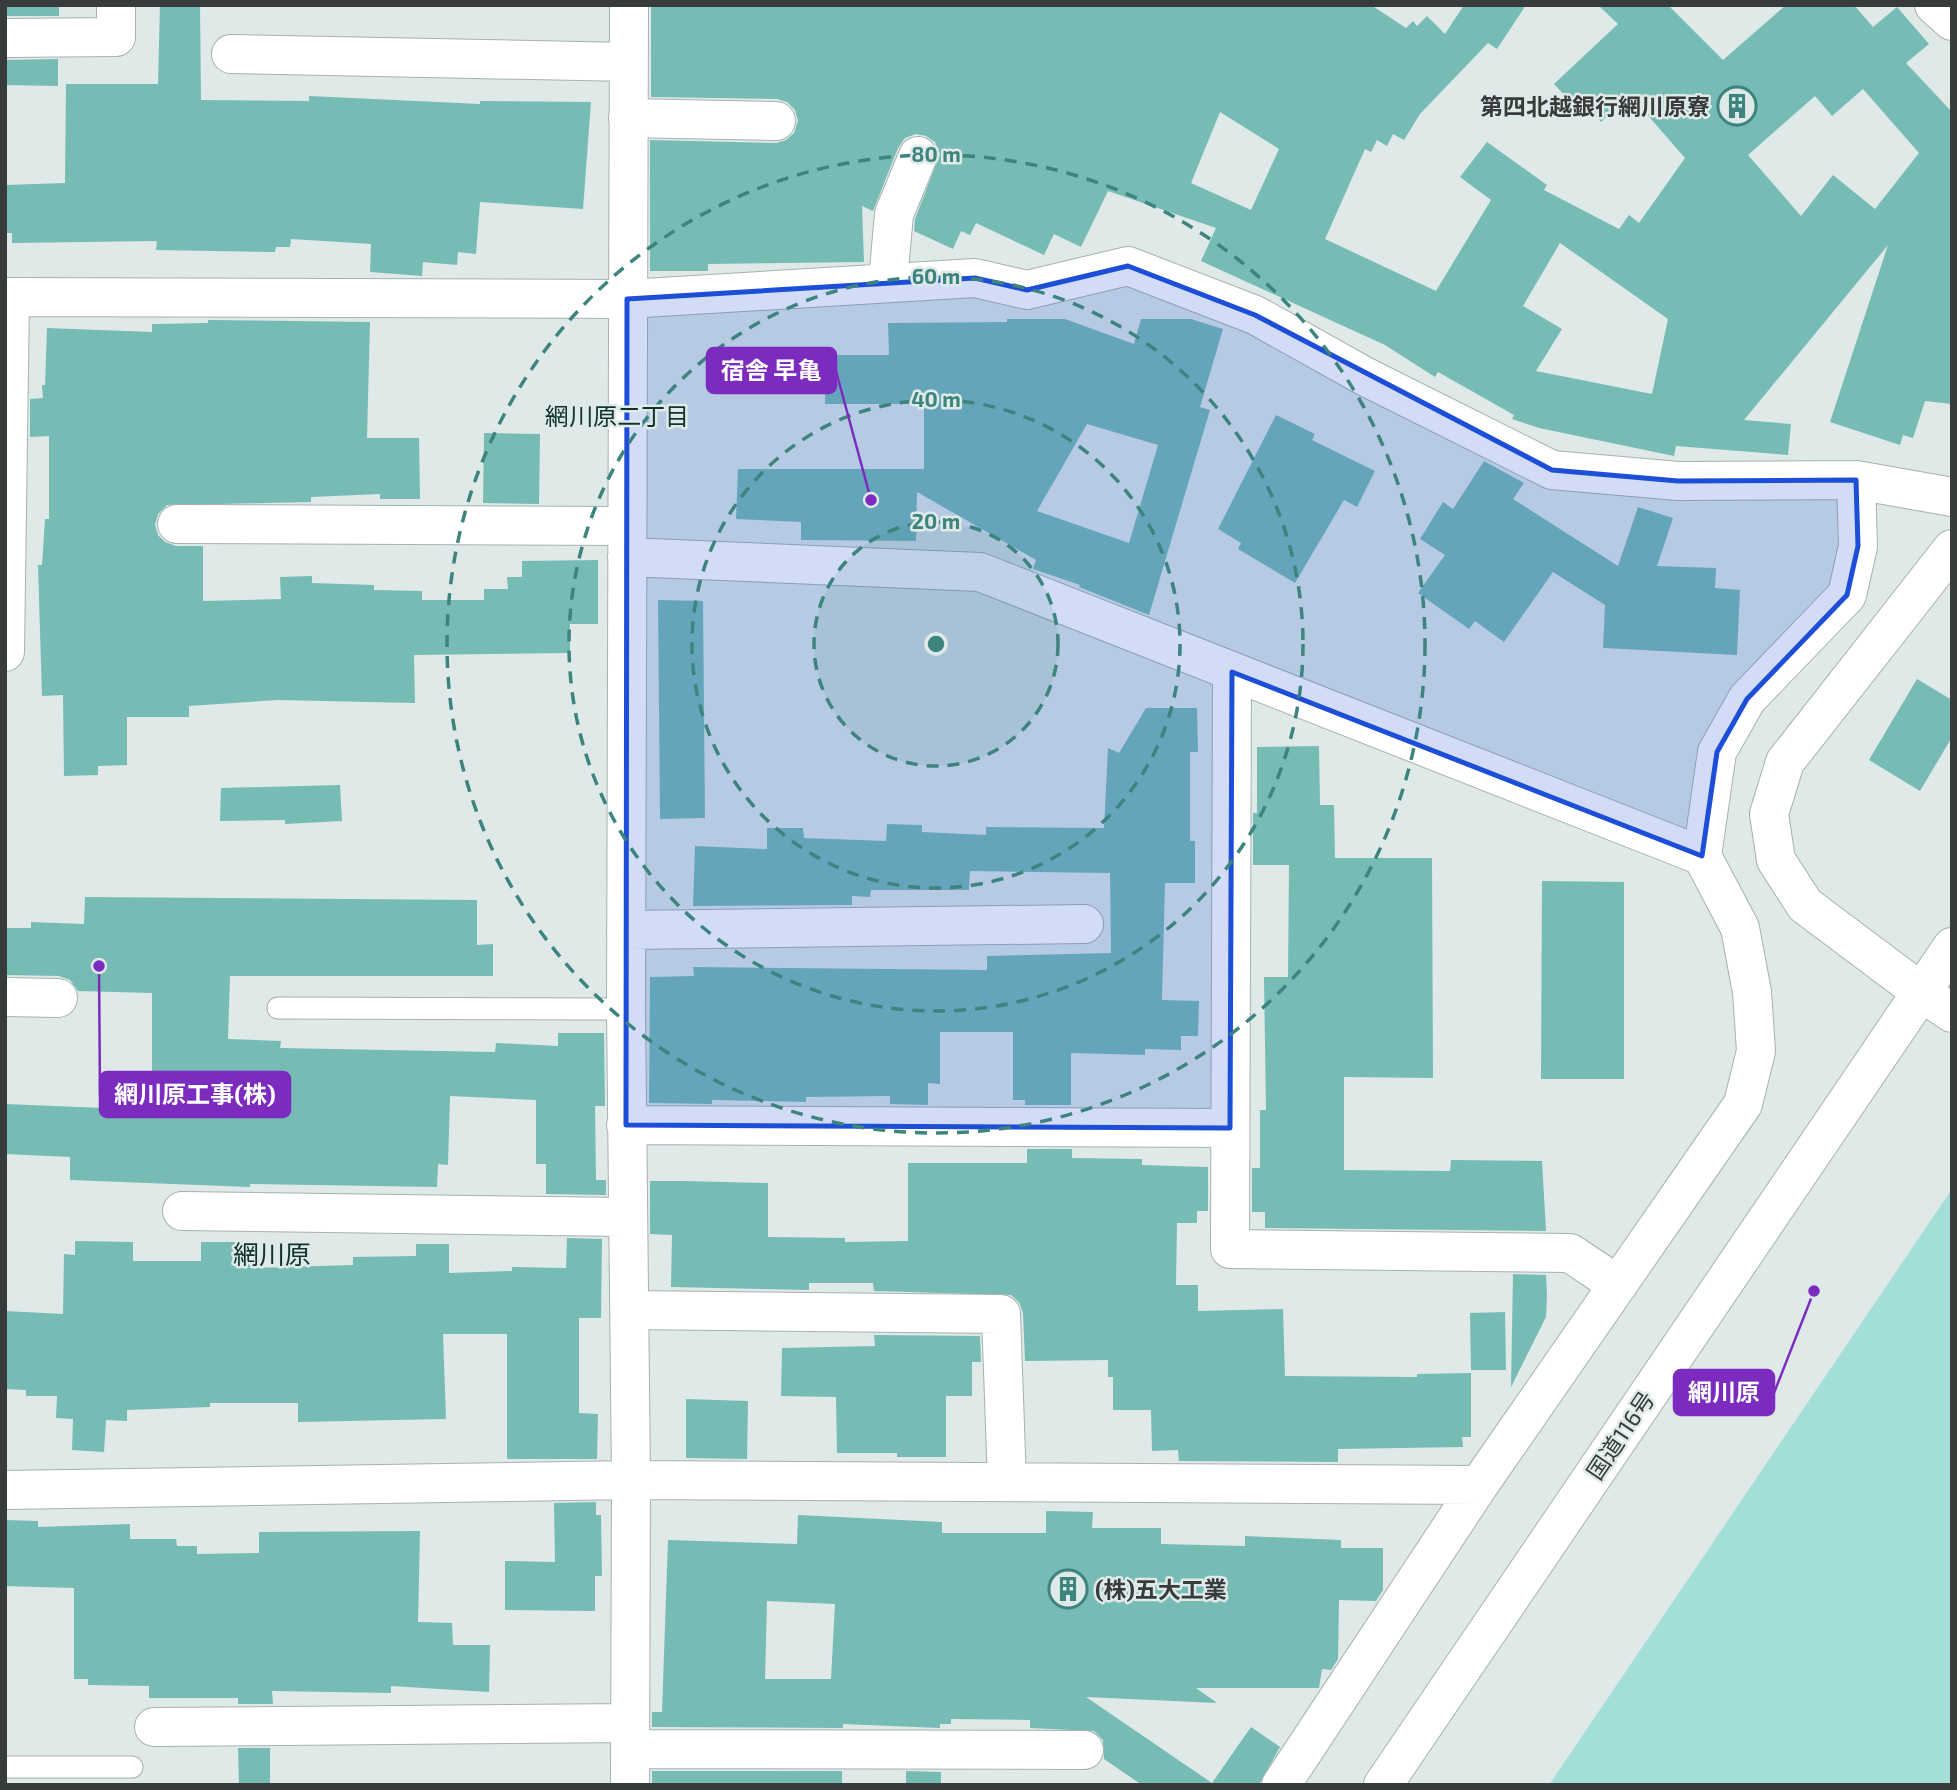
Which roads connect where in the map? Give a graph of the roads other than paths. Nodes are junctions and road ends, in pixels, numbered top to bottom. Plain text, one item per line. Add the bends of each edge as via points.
1 (116, 5) edge
2 (629, 5) edge
3 (1934, 5) edge
4 (1952, 21) edge
5 (5, 38) edge
6 (232, 54) dead end
7 (628, 62) junction
8 (628, 118) junction
9 (776, 121) dead end
10 (918, 156) dead end
11 (888, 281) junction
12 (8, 297) edge
13 (627, 299) junction
14 (1856, 480) junction
15 (1952, 497) edge
16 (177, 524) dead end
17 (627, 541) junction
18 (1952, 549) edge
19 (6, 586) edge
20 (5, 652) edge
21 (1232, 671) junction
22 (1702, 856) junction
23 (1084, 924) dead end
24 (626, 930) junction
25 (1952, 947) edge
26 (5, 997) edge
27 (58, 998) dead end
28 (1936, 1002) edge
29 (278, 1008) dead end
30 (626, 1009) junction
31 (626, 1125) junction
32 (1230, 1128) junction
33 (182, 1211) dead end
34 (626, 1217) junction
35 (1618, 1285) junction
36 (630, 1310) junction
37 (631, 1480) junction
38 (1007, 1482) junction
39 (1479, 1485) junction
40 (5, 1490) edge
41 (154, 1727) dead end
42 (1084, 1750) dead end
43 (630, 1752) edge
44 (5, 1767) edge
45 (132, 1767) dead end
46 (1281, 1785) edge
47 (1383, 1785) edge

1 - 5 main road via 117,37
2 - 7 main road
3 - 4 main road
6 - 7 main road
7 - 8 main road
8 - 9 main road
8 - 13 main road
10 - 11 main road via 894,214
11 - 13 main road
11 - 14 main road via 975,278 1027,290 1128,266 1255,315 1366,377 1552,470 1678,481
12 - 13 main road
12 - 19 main road
13 - 17 main road
14 - 15 main road
14 - 22 main road via 1858,546 1847,594 1747,699 1717,752
16 - 17 main road
17 - 21 main road via 980,572
17 - 24 main road
18 - 28 main road via 1785,762 1769,814 1776,860 1805,905
19 - 20 main road
21 - 22 main road
21 - 32 main road
22 - 35 main road via 1740,928 1752,992 1756,1051 1743,1104
23 - 24 main road
24 - 30 main road
25 - 28 main road, 国道116号
26 - 27 main road
28 - 47 main road, 国道116号
29 - 30 lane
30 - 31 main road
31 - 32 main road
31 - 34 main road
32 - 35 main road via 1230,1249 1570,1253
33 - 34 main road
34 - 36 main road
35 - 39 main road
36 - 37 main road
36 - 38 main road via 1001,1314
37 - 38 main road
37 - 40 main road
37 - 43 main road
38 - 39 main road
39 - 46 main road
41 - 43 main road
42 - 43 main road
44 - 45 lane

